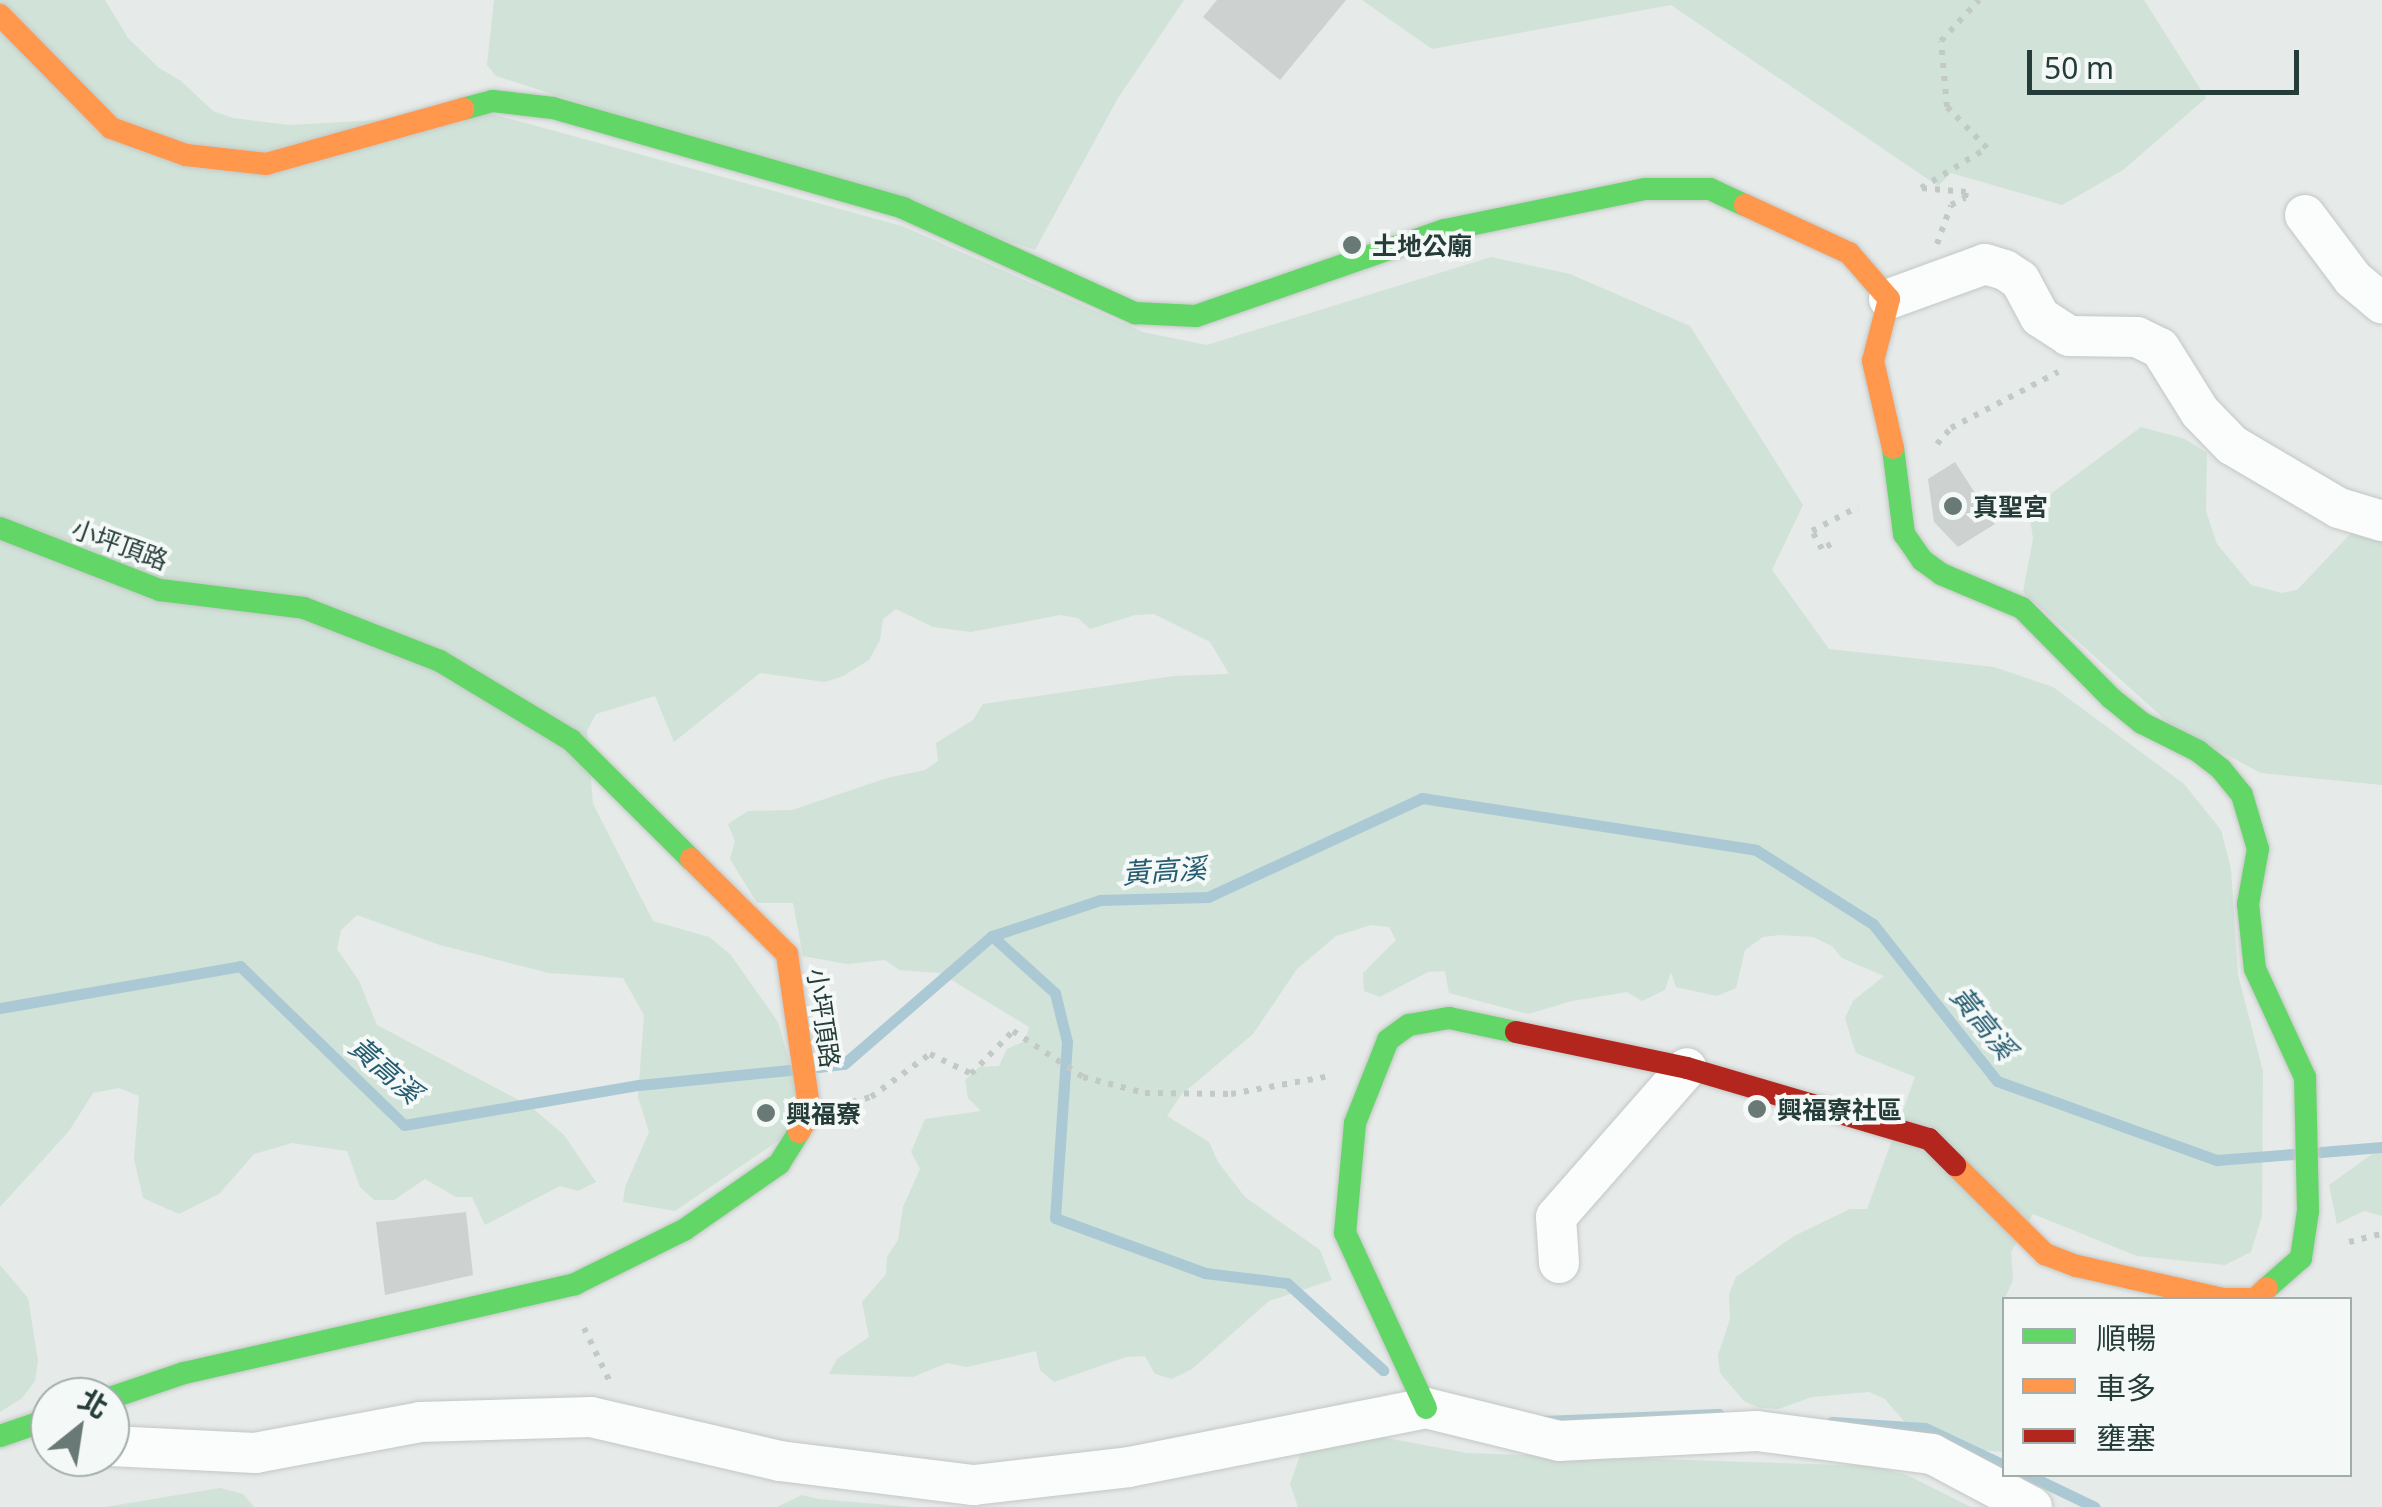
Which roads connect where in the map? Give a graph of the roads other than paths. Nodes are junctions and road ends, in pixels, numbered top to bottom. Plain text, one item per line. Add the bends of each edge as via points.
1 (0, 15) edge
2 (2305, 214) dead end
3 (1889, 299) junction
4 (2382, 303) edge
5 (2382, 521) edge
6 (0, 528) edge
7 (1687, 1068) junction
8 (1560, 1262) dead end
9 (2215, 1297) edge
10 (2257, 1297) edge
11 (130, 1391) edge
12 (1426, 1408) junction
13 (30, 1425) edge
14 (4, 1434) edge
15 (30, 1438) edge
16 (130, 1447) edge
17 (2032, 1507) edge

1 - 3 street via 111,128 186,155 266,164 493,101 552,108 903,208 1135,313 1196,316 1445,230 1645,189 1710,189 1850,253
2 - 4 street via 2353,279
3 - 5 street via 1985,264 2020,280 2040,317 2069,336 2137,337 2160,348 2200,412 2232,445 2339,508
3 - 10 street via 1873,361 1891,432 1904,534 1922,560 2022,608 2110,698 2198,751 2242,795 2258,849 2249,942 2305,1078 2308,1212 2301,1258
6 - 11 street, 小坪頂路 via 160,590 304,608 440,661 571,740 787,954 795,991 809,1115 778,1164 684,1230 565,1286 184,1373
7 - 8 street via 1556,1216
7 - 9 street via 1929,1139 2045,1254
7 - 12 street via 1449,1018 1409,1025 1388,1040 1355,1123 1345,1233
12 - 16 street via 1129,1467 974,1484 780,1462 591,1417 420,1422 256,1453
12 - 17 street via 1560,1441 1757,1431 1932,1454
13 - 14 street
14 - 15 street

